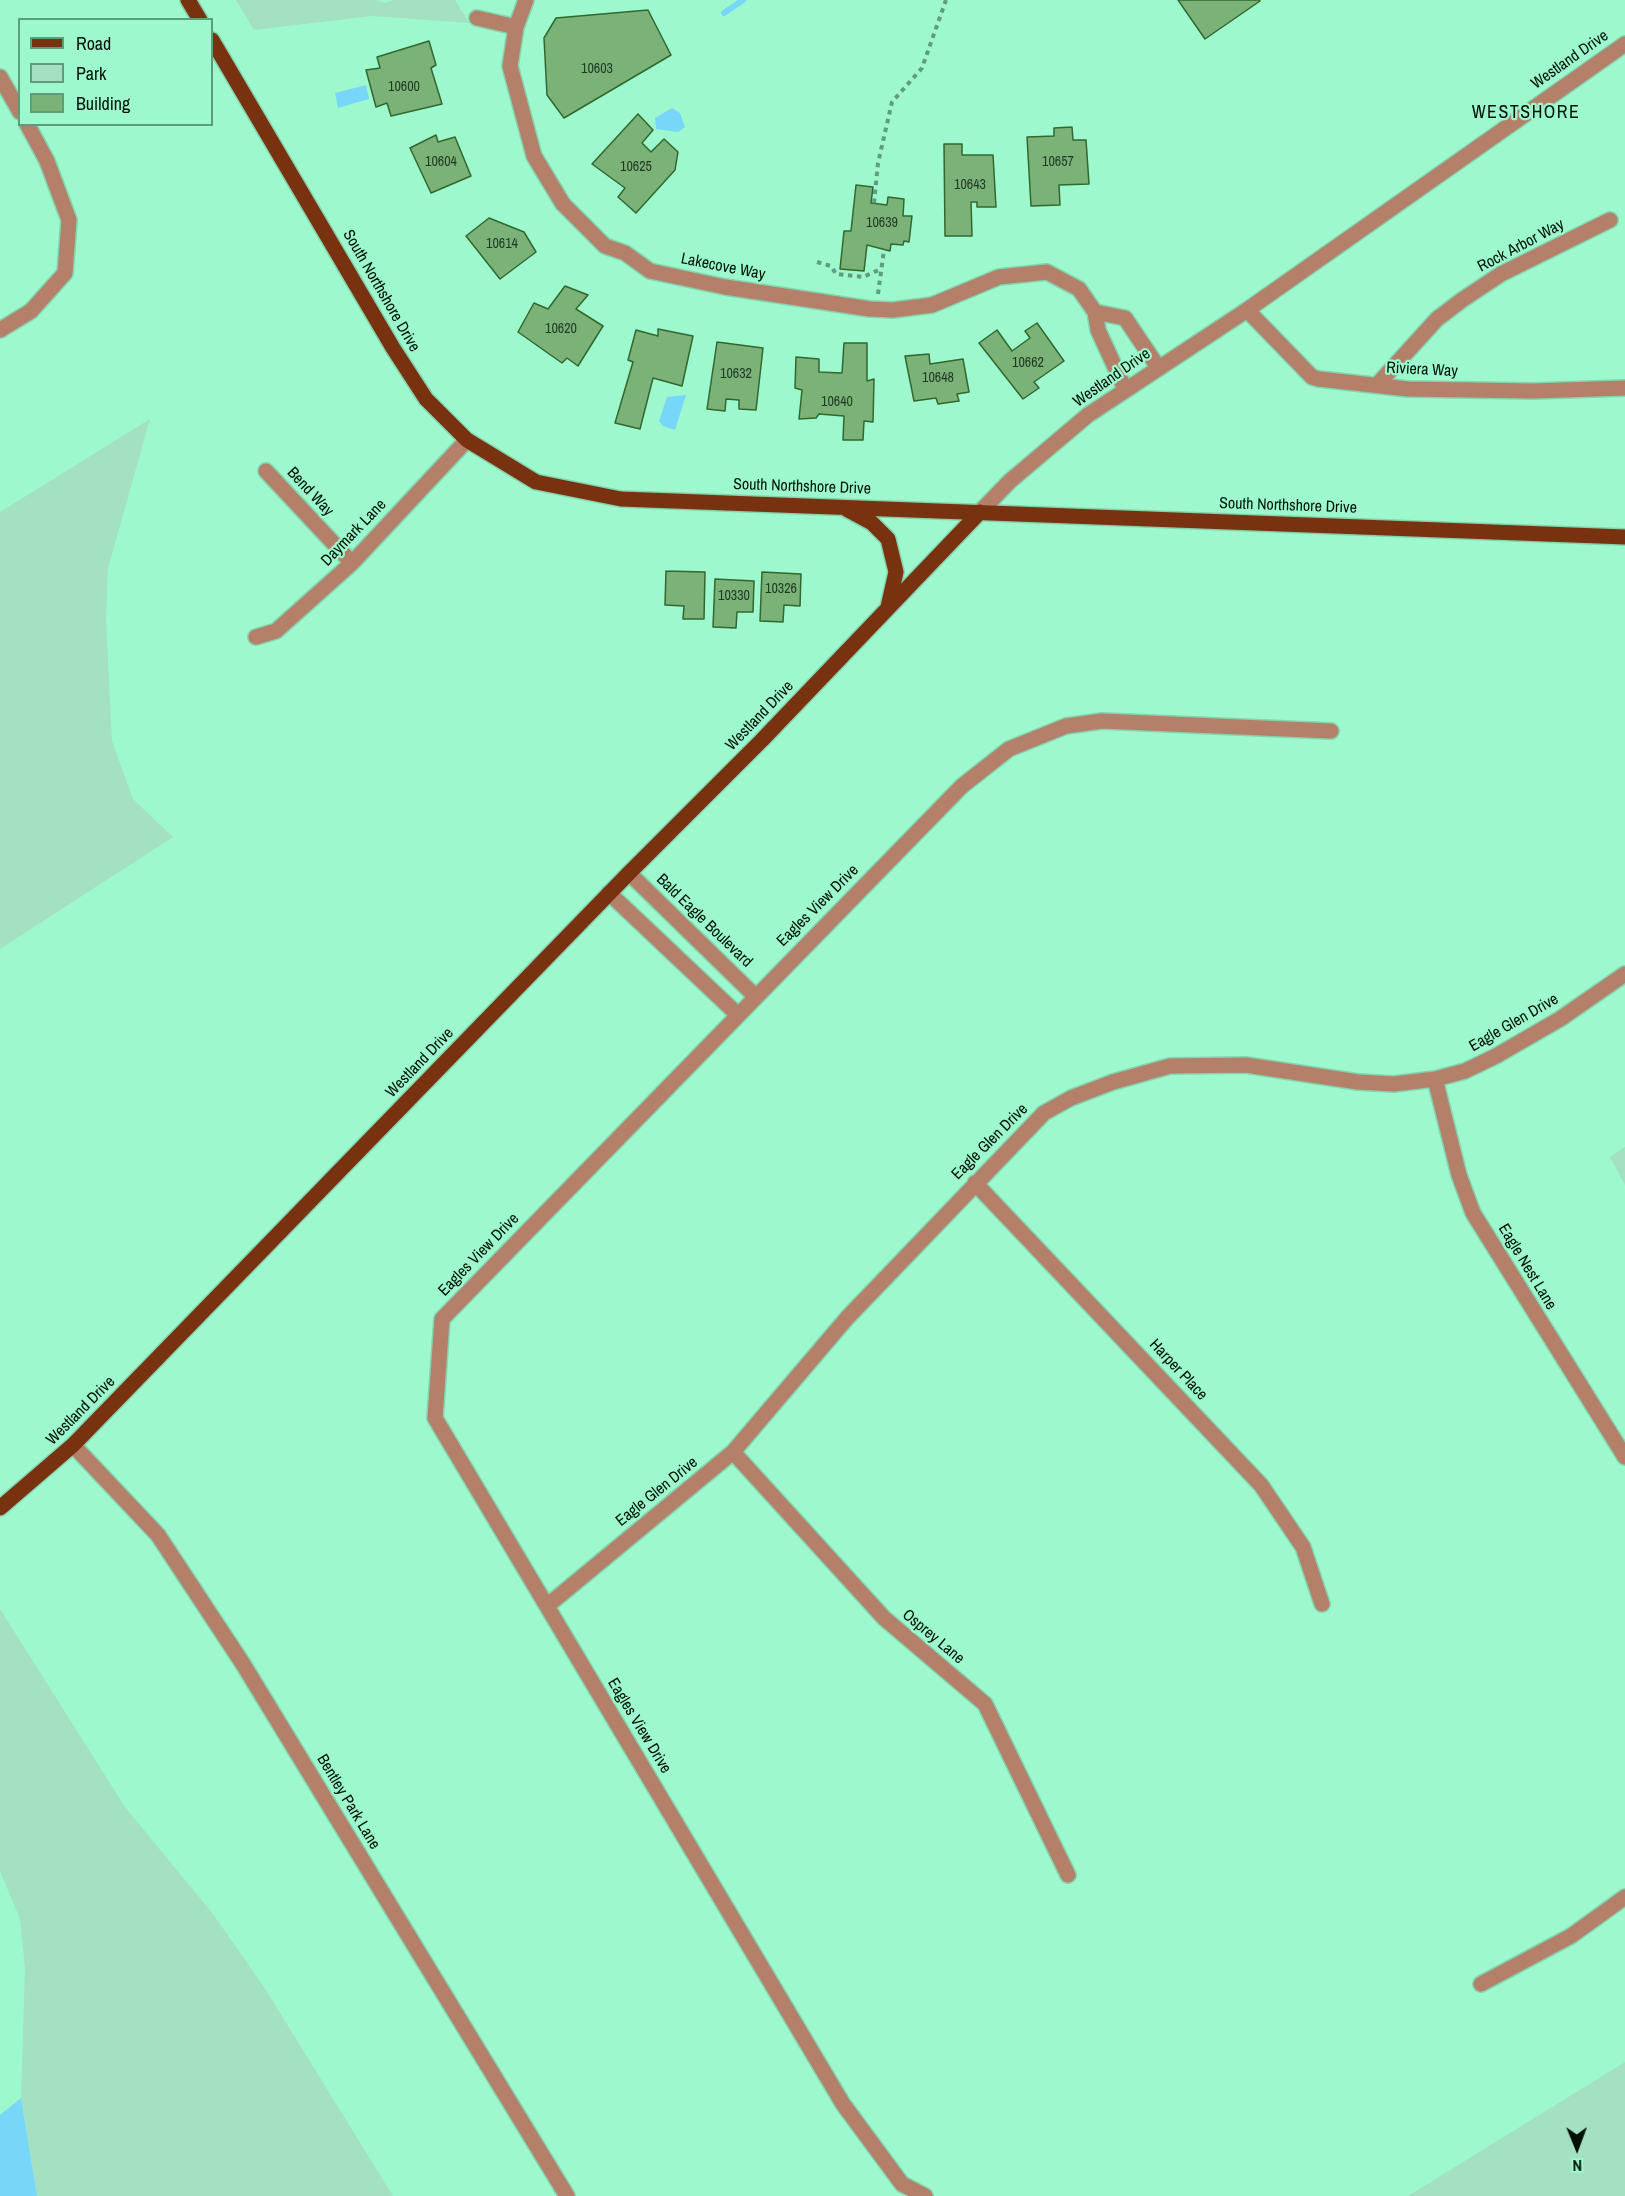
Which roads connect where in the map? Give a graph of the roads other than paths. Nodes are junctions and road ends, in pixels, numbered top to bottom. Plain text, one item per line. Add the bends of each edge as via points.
1 (188, 0) edge
2 (526, 0) edge
3 (199, 18) edge
4 (477, 18) dead end
5 (516, 27) junction
6 (213, 41) edge
7 (1625, 44) edge
8 (0, 77) edge
9 (18, 108) edge
10 (28, 126) edge
11 (1611, 220) dead end
12 (1247, 310) junction
13 (1095, 312) junction
14 (0, 330) edge
15 (1158, 367) junction
16 (1377, 385) junction
17 (1625, 388) edge
18 (1125, 389) junction
19 (467, 440) junction
20 (266, 471) dead end
21 (837, 506) junction
22 (980, 512) junction
23 (1625, 537) edge
24 (352, 563) junction
25 (888, 608) junction
26 (256, 637) dead end
27 (1331, 731) dead end
28 (629, 873) junction
29 (609, 893) junction
30 (1625, 974) edge
31 (755, 996) junction
32 (737, 1014) junction
33 (1435, 1079) junction
34 (975, 1183) junction
35 (74, 1445) junction
36 (733, 1452) junction
37 (1625, 1457) edge
38 (0, 1508) edge
39 (1322, 1604) dead end
40 (547, 1606) junction
41 (1068, 1875) dead end
42 (1625, 1897) edge
43 (1481, 1984) dead end
44 (567, 2196) edge
45 (925, 2196) edge

1 - 3 main road
2 - 5 street, Lakecove Way
4 - 5 street
5 - 13 street, Lakecove Way via 510,66 534,156 563,204 605,246 625,253 650,271 725,287 893,310 932,305 999,278 1047,272 1079,290
6 - 19 main road, South Northshore Drive via 393,348 426,399
7 - 12 street, Westland Drive
8 - 9 street
10 - 14 street via 47,161 69,220 65,273 31,311
11 - 16 street, Rock Arbor Way via 1501,274 1462,300 1437,319
12 - 15 street, Westland Drive
12 - 16 street, Riviera Way via 1312,377
13 - 15 street via 1125,318
13 - 18 street, Lakecove Way via 1098,330
15 - 18 street, Westland Drive
16 - 17 street, Riviera Way via 1509,391
18 - 22 street, Westland Drive via 1010,481
19 - 21 main road, South Northshore Drive via 536,482 621,499
19 - 24 street, Daymark Lane
20 - 24 street, Bend Way
21 - 22 main road, South Northshore Drive
21 - 25 main road via 859,514 888,539 896,572
22 - 23 main road, South Northshore Drive
22 - 25 main road, Westland Drive
24 - 26 street, Daymark Lane via 276,631
25 - 28 main road, Westland Drive
27 - 31 street, Eagles View Drive via 1102,721 1066,726 1009,749 962,786
28 - 29 main road, Westland Drive
28 - 31 street, Bald Eagle Boulevard
29 - 32 street
29 - 35 main road, Westland Drive
30 - 33 street, Eagle Glen Drive via 1560,1019 1496,1056 1466,1071
31 - 32 street, Eagles View Drive
32 - 40 street, Eagles View Drive via 442,1318 435,1419
33 - 34 street, Eagle Glen Drive via 1382,1083 1313,1077 1246,1065 1170,1066 1113,1082 1044,1113
33 - 37 street, Eagle Nest Lane via 1458,1174 1473,1213
34 - 36 street, Eagle Glen Drive via 847,1318
34 - 39 street, Harper Place via 1261,1485 1303,1547
35 - 38 main road, Westland Drive
35 - 44 street, Bentley Park Lane via 158,1535 243,1664
36 - 40 street, Eagle Glen Drive
36 - 41 street, Osprey Lane via 884,1618 985,1704
40 - 45 street, Eagles View Drive via 843,2104 902,2184
42 - 43 street via 1571,1936

